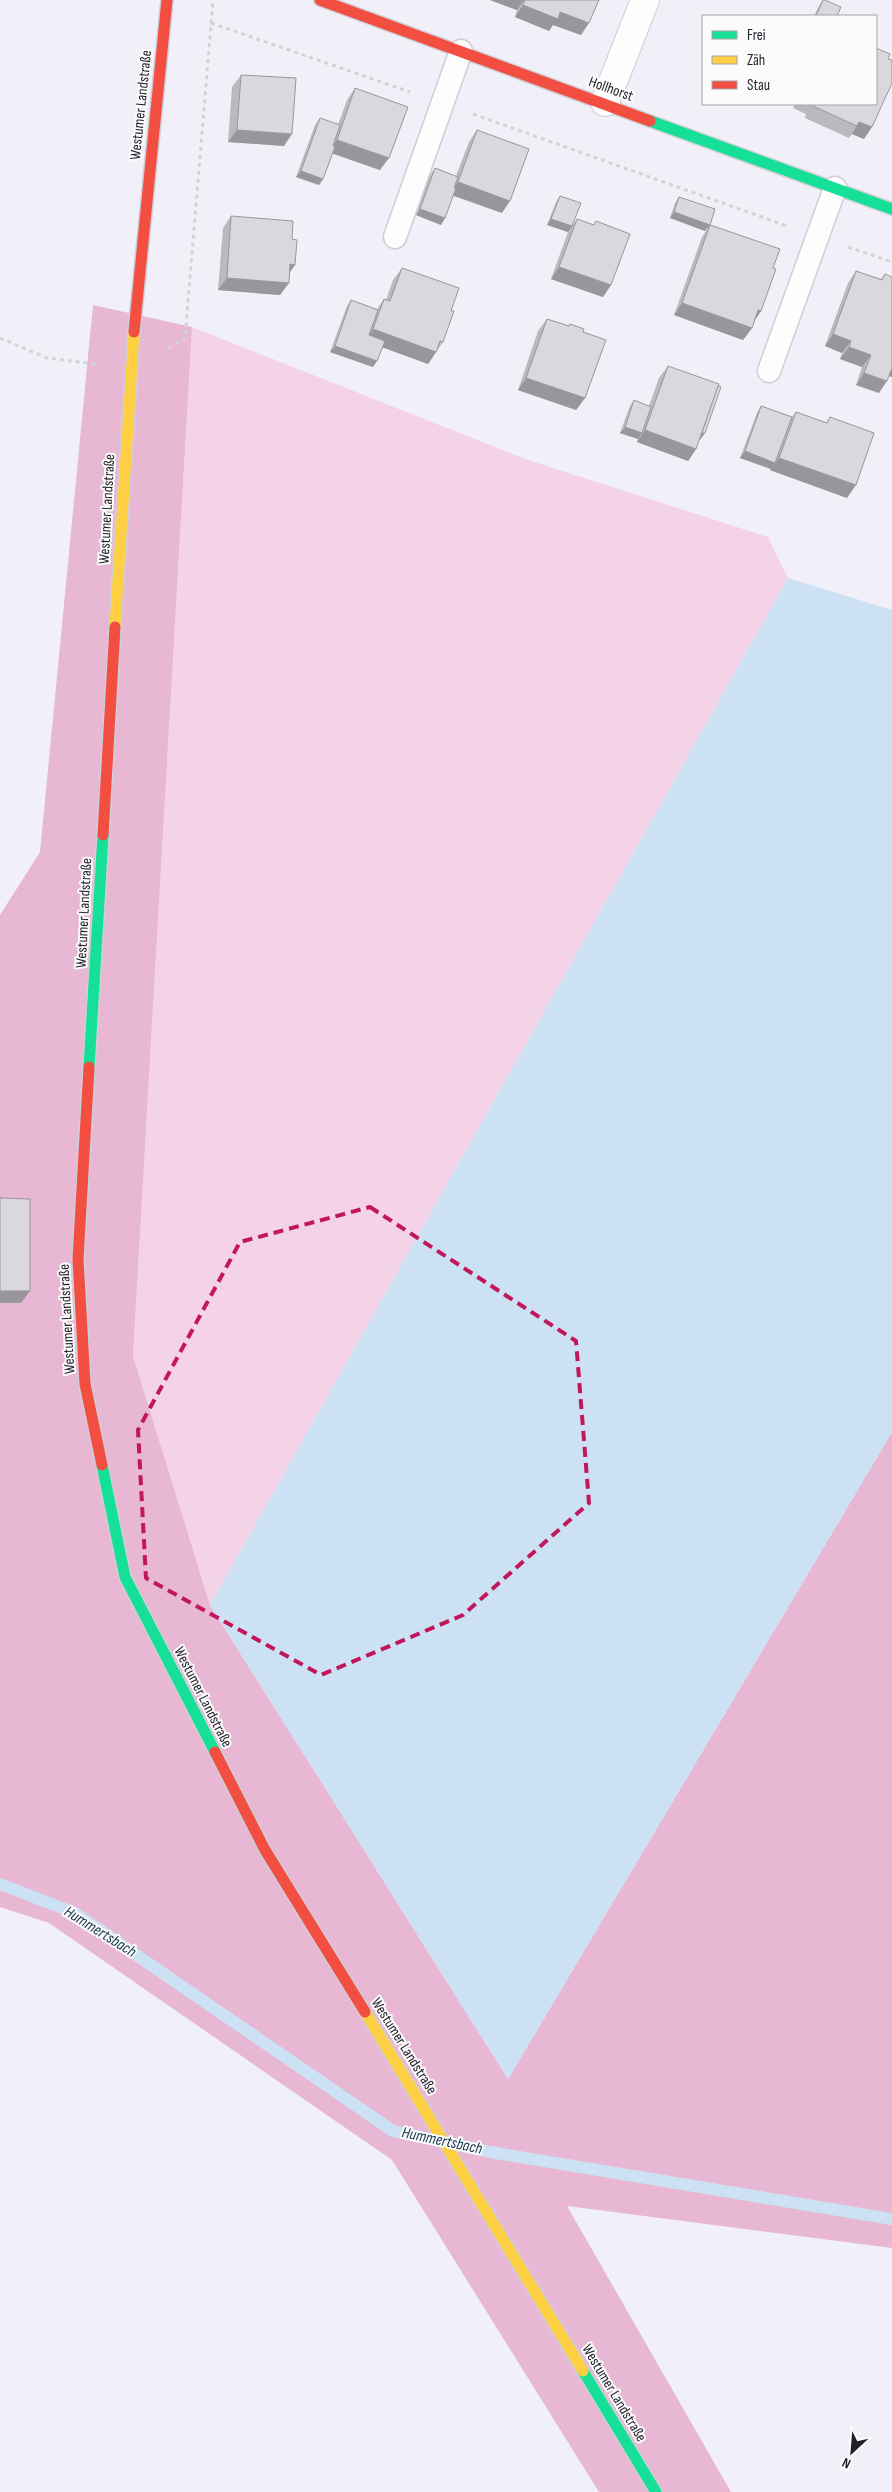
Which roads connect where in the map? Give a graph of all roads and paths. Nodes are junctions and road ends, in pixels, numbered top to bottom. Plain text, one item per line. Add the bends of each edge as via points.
1 (167, 0) edge
2 (213, 0) edge
3 (320, 0) edge
4 (645, 0) edge
5 (211, 23) junction
6 (461, 51) junction
7 (605, 102) junction
8 (442, 103) junction
9 (835, 188) junction
10 (892, 209) edge
11 (818, 236) junction
12 (395, 237) dead end
13 (892, 262) edge
14 (0, 338) edge
15 (130, 368) junction
16 (769, 371) dead end
17 (656, 2492) edge

1 - 15 street, Westumer Landstraße
2 - 5 path
3 - 6 street, Hollhorst
4 - 7 street
5 - 8 path
5 - 15 path via 185,339
6 - 7 street, Hollhorst
6 - 8 lane
7 - 9 street, Hollhorst
8 - 11 path
8 - 12 lane
9 - 10 street, Hollhorst
9 - 11 lane
11 - 13 path
11 - 16 lane
14 - 15 path via 46,358
15 - 17 street, Westumer Landstraße via 78,1259 85,1384 125,1577 265,1850

